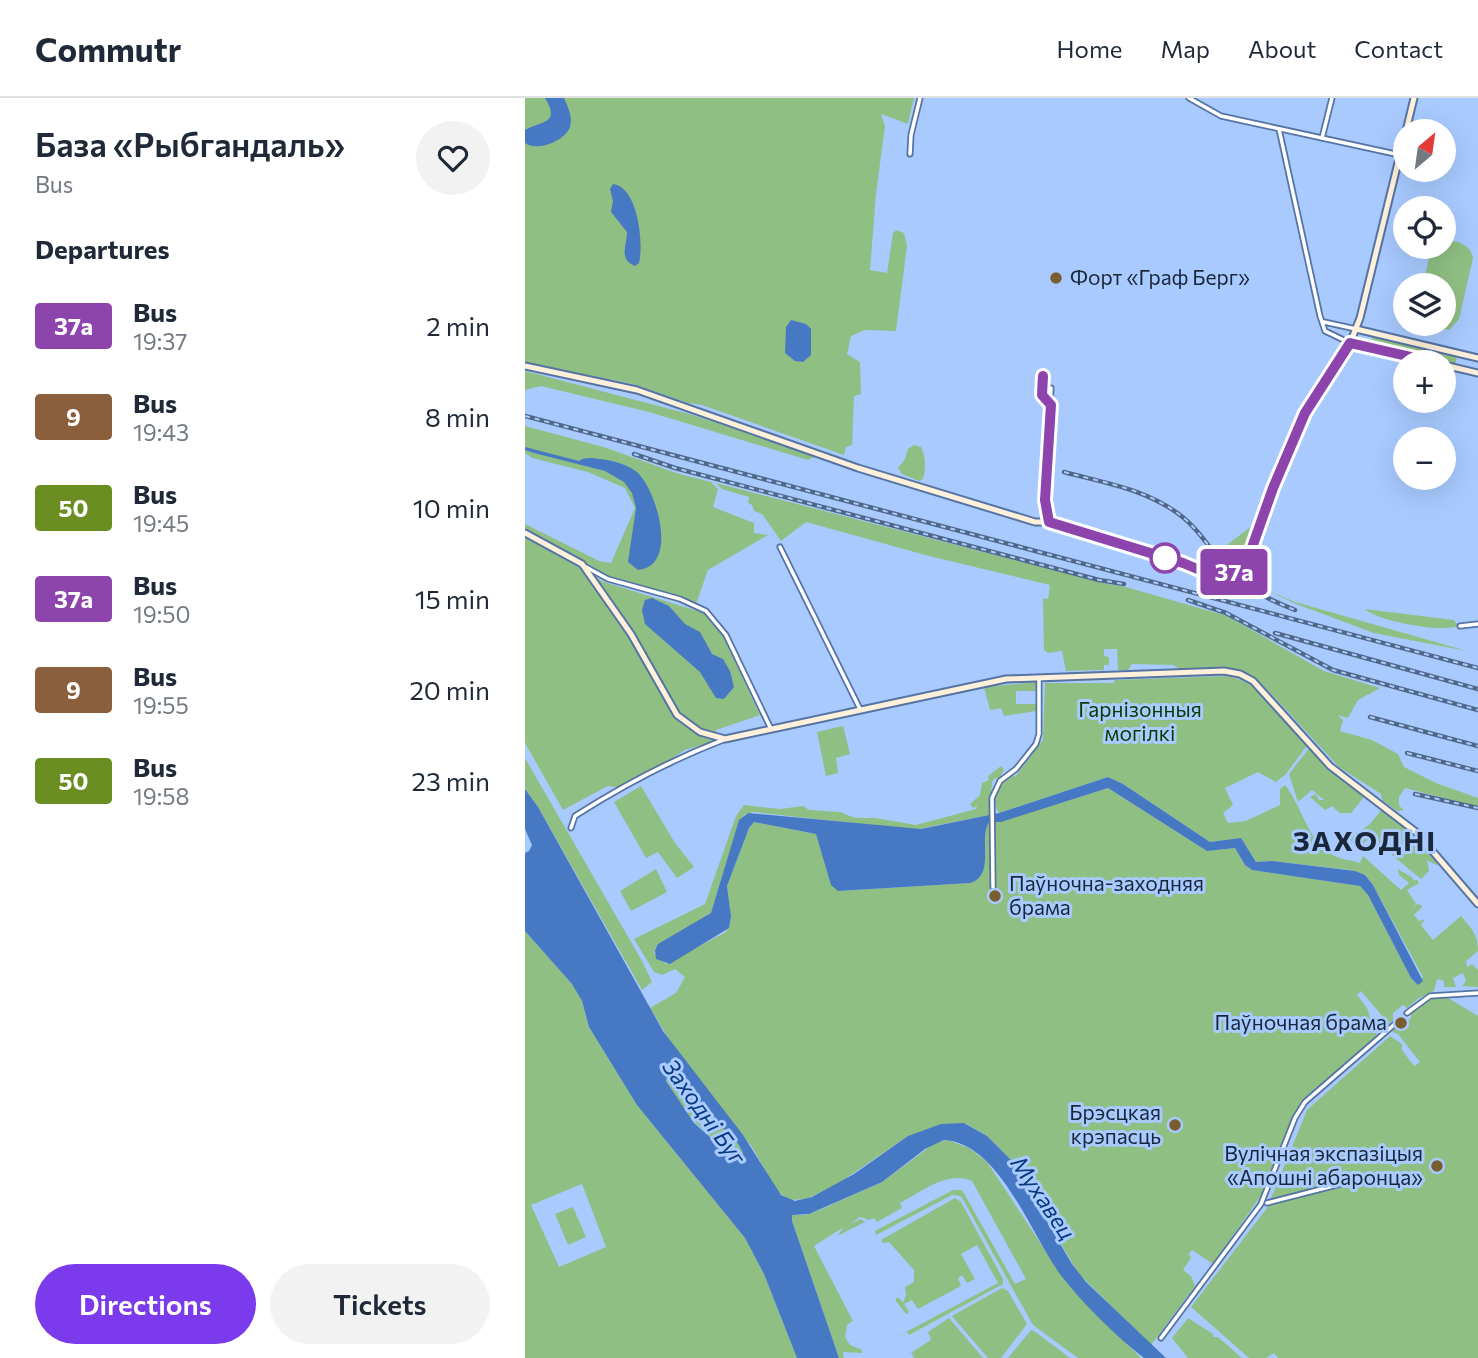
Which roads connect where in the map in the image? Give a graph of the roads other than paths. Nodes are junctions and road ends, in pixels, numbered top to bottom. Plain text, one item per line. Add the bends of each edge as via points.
1 (920, 98) edge
2 (1189, 98) edge
3 (1332, 98) edge
4 (1413, 98) edge
5 (1409, 119) edge
6 (1279, 130) junction
7 (1322, 138) junction
8 (1393, 153) edge
9 (910, 154) dead end
10 (1393, 182) edge
11 (1324, 322) junction
12 (1356, 329) junction
13 (1350, 343) junction
14 (1393, 353) edge
15 (1478, 358) edge
16 (525, 366) edge
17 (1456, 368) edge
18 (1478, 373) edge
19 (1051, 388) dead end
20 (1049, 522) junction
21 (525, 533) edge
22 (780, 547) dead end
23 (582, 564) junction
24 (608, 579) junction
25 (599, 587) junction
26 (1478, 624) edge
27 (1460, 626) dead end
28 (1039, 676) junction
29 (860, 709) junction
30 (771, 729) junction
31 (729, 738) junction
32 (571, 828) dead end
33 (993, 887) dead end
34 (1478, 904) edge
35 (1478, 993) edge
36 (1407, 1013) tunnel mouth
37 (1396, 1023) tunnel mouth
38 (1364, 1178) dead end
39 (1267, 1203) dead end
40 (1161, 1338) dead end

1 - 9 street
2 - 6 street via 1221,116
3 - 7 street
4 - 5 main road
6 - 7 street
6 - 11 street via 1317,308
7 - 8 street
10 - 12 main road
11 - 12 street
11 - 13 street via 1325,331
12 - 13 main road
12 - 15 main road
13 - 14 main road
13 - 20 main road via 1305,413 1249,556 1231,574 1209,576 1183,563
16 - 20 main road via 637,390 887,477 1035,522
17 - 18 main road
19 - 20 street via 1045,500
21 - 23 main road
22 - 29 street
23 - 24 street
23 - 25 main road
24 - 25 street
24 - 30 street via 706,611 726,635
25 - 31 main road via 677,715 700,732
26 - 27 street
28 - 29 main road via 992,681
28 - 33 street via 1036,744 995,789
28 - 34 main road via 1224,671 1246,676 1330,766 1425,841
29 - 30 main road
30 - 31 main road
31 - 32 street via 684,754 590,806 575,816
35 - 36 street via 1426,998
37 - 40 street via 1299,1110 1261,1205
38 - 39 street

